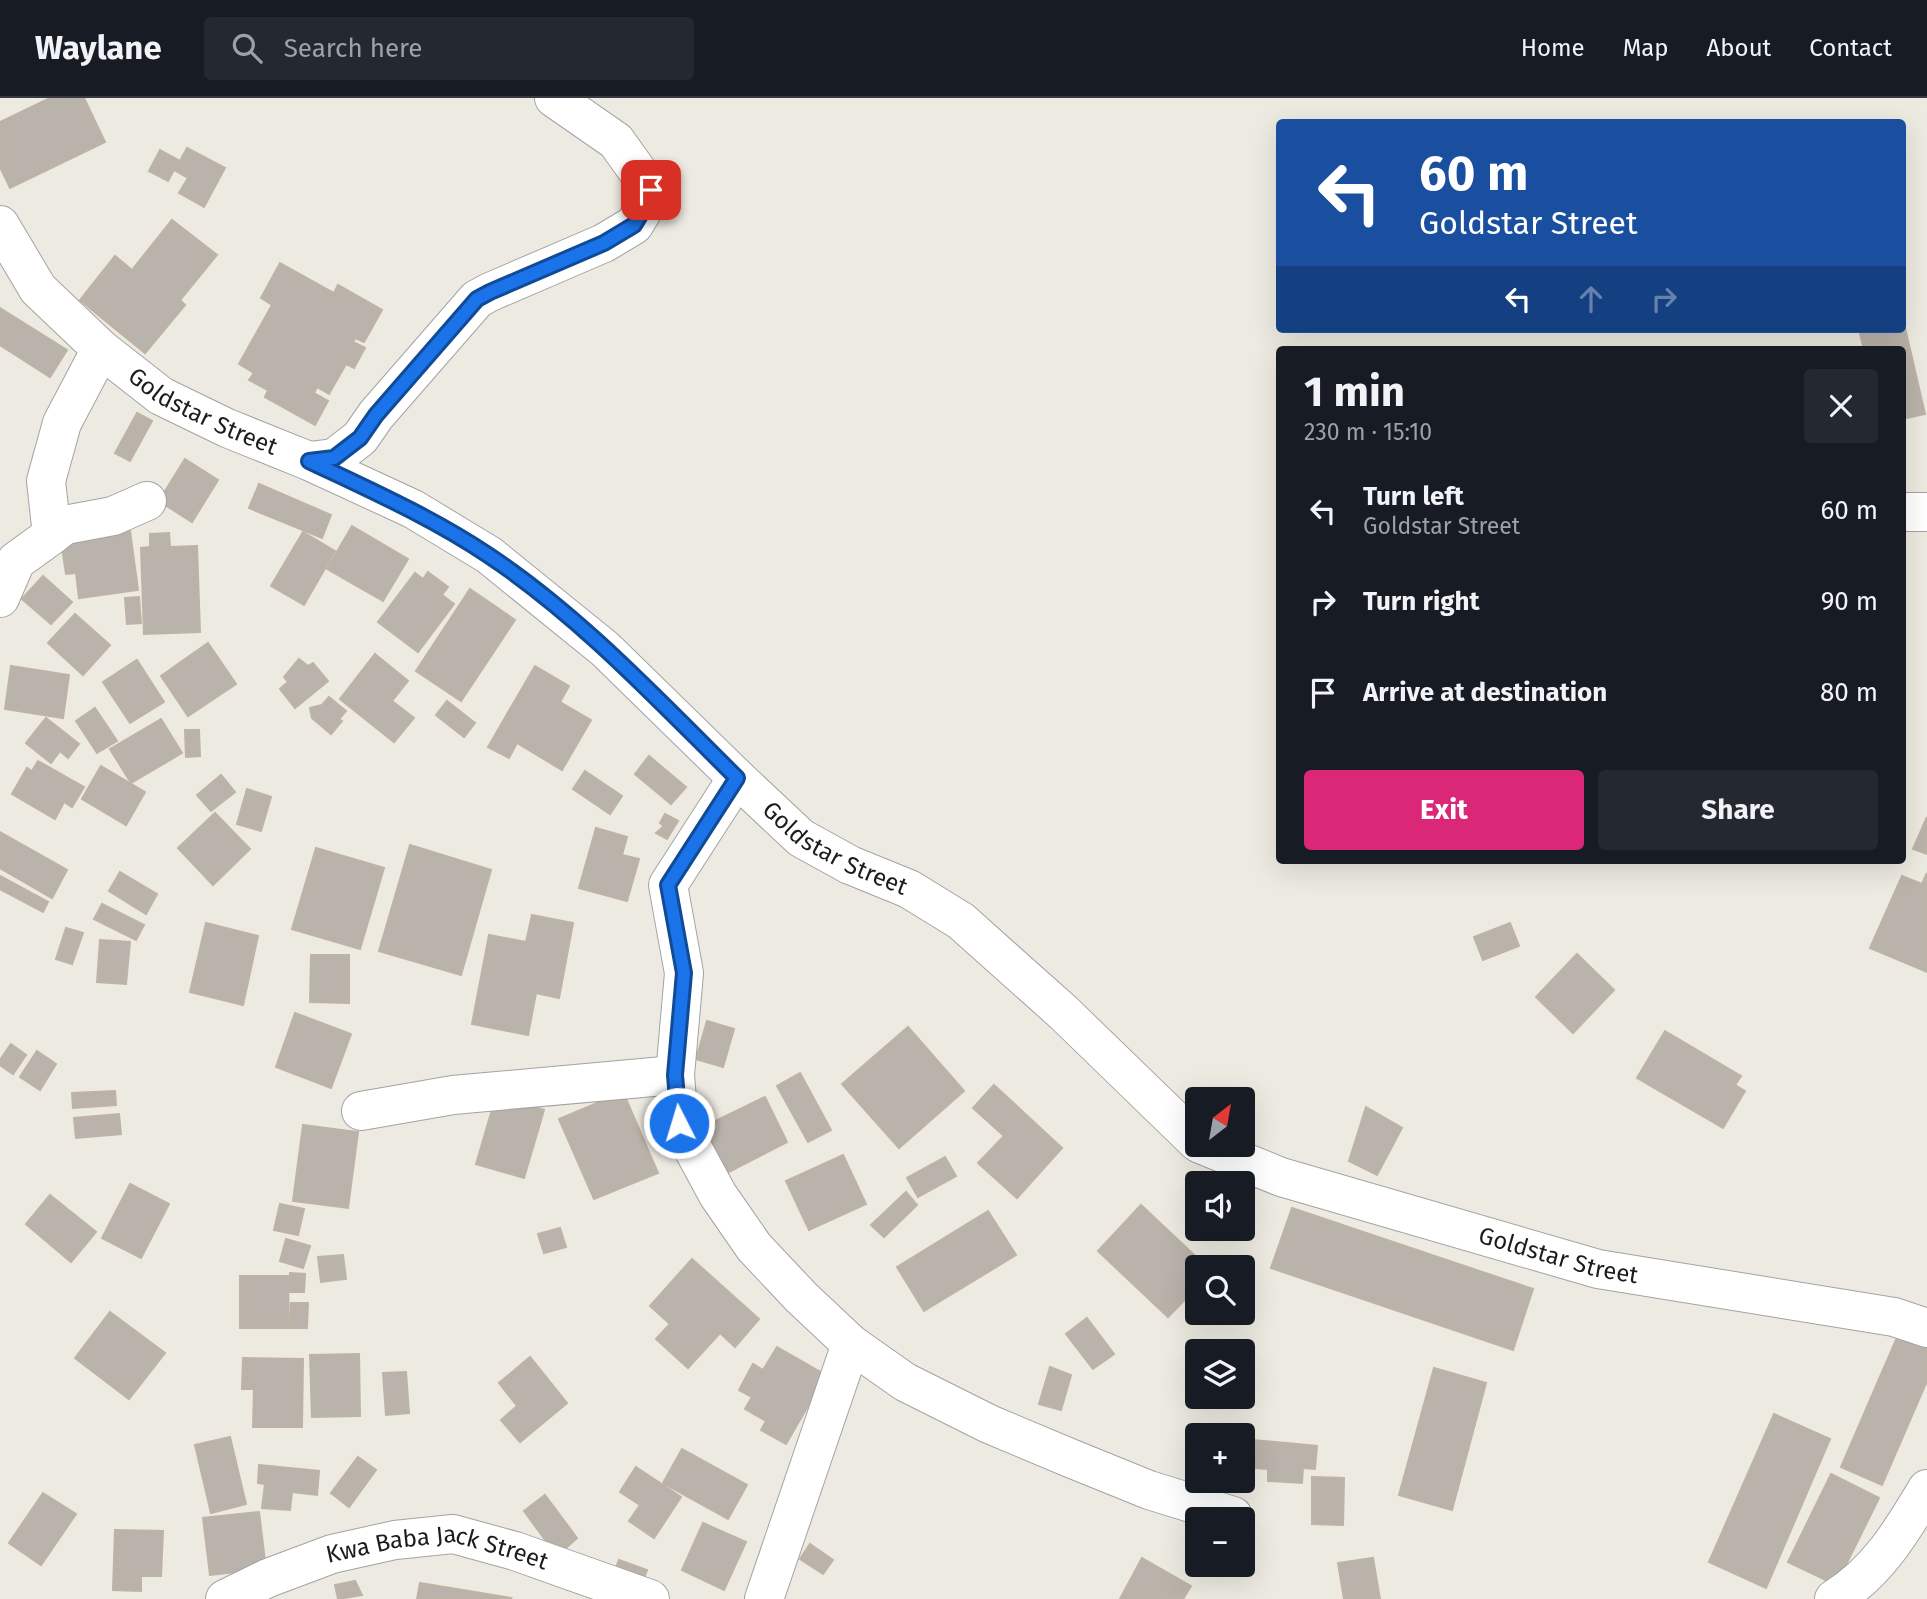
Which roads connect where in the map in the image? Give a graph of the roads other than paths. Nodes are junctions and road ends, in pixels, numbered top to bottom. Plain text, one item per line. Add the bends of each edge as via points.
1 (554, 98) edge
2 (0, 225) edge
3 (101, 349) junction
4 (309, 461) junction
5 (148, 501) dead end
6 (1906, 512) edge
7 (1927, 512) edge
8 (52, 536) junction
9 (0, 598) edge
10 (737, 778) junction
11 (675, 1075) junction
12 (361, 1111) dead end
13 (1185, 1130) edge
14 (1232, 1157) edge
15 (1927, 1328) edge
16 (851, 1344) junction
17 (1927, 1489) edge
18 (1204, 1507) edge
19 (225, 1599) edge
20 (650, 1599) edge
21 (764, 1599) edge
22 (1834, 1599) edge

1 - 4 street via 615,141 651,190 634,225 477,299 360,438 334,458
2 - 3 street, Goldstar Street via 38,289
3 - 4 street, Goldstar Street via 161,396
3 - 8 street via 62,423 46,481
4 - 10 street, Goldstar Street via 413,509 489,555 605,649
5 - 8 street via 113,516 65,525
6 - 7 street
8 - 9 street via 16,561
10 - 11 street via 668,885 684,973
10 - 13 street, Goldstar Street via 802,838 850,865 909,889 961,921 1065,1013
11 - 12 street via 453,1095
11 - 16 street via 679,1123 718,1195 754,1247
14 - 15 street, Goldstar Street via 1281,1177 1598,1269 1894,1317
16 - 18 street via 905,1382 989,1424 1149,1490
16 - 21 street
17 - 22 street via 1884,1556
19 - 20 street, Kwa Baba Jack Street via 331,1555 395,1540 453,1534

